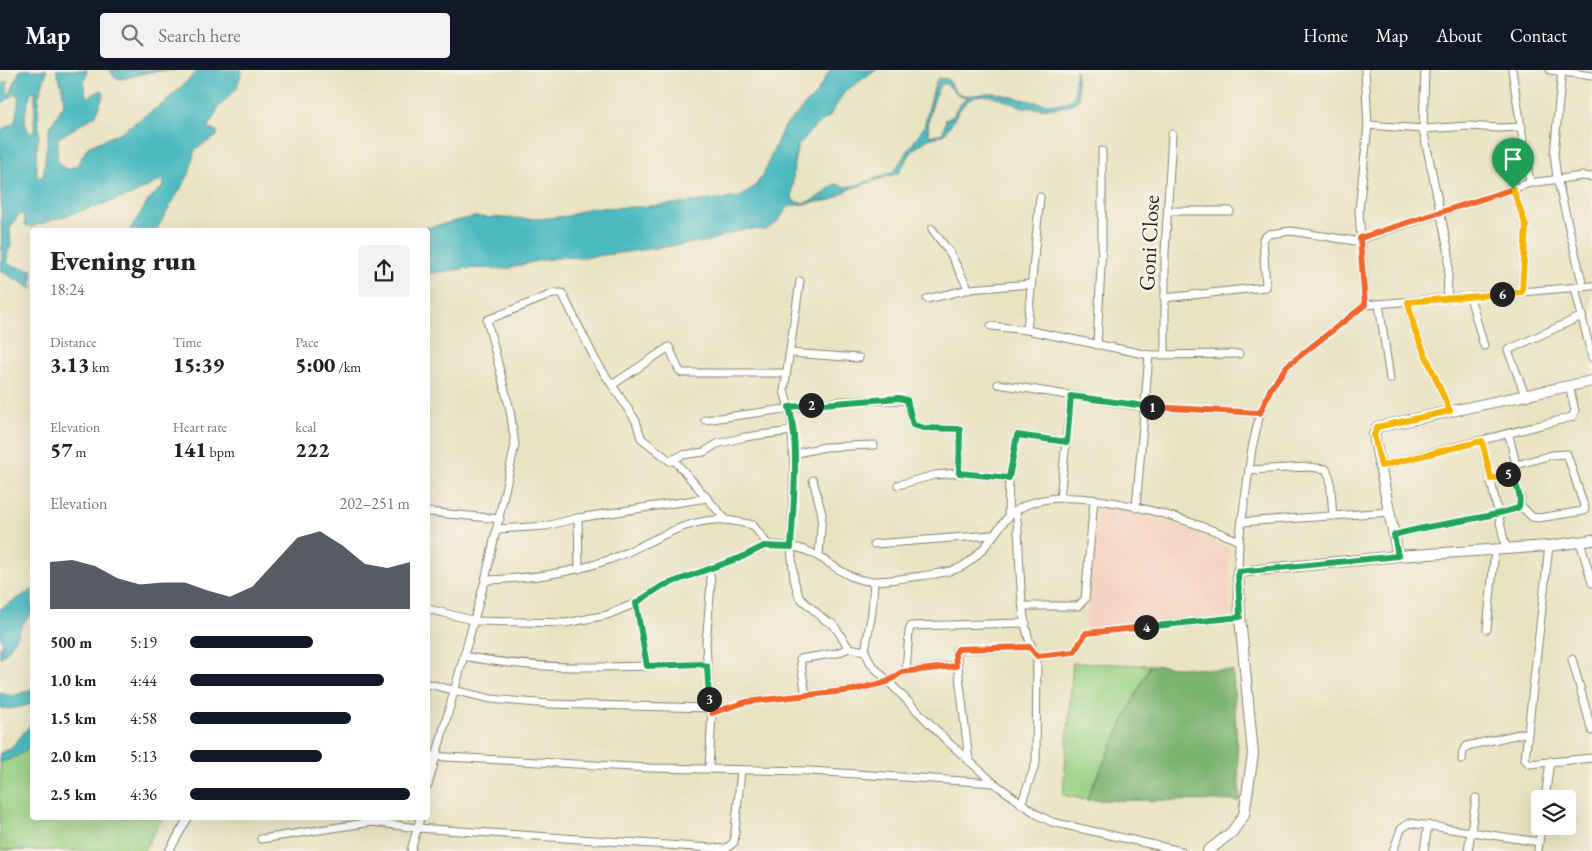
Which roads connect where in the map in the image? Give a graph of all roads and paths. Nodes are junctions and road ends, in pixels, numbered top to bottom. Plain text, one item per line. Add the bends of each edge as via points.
1 (1365, 70) edge
2 (1425, 70) edge
3 (1512, 70) edge
4 (1550, 70) edge
5 (1562, 71) edge
6 (1592, 76) edge
7 (1368, 125) junction
8 (1522, 127) junction
9 (1423, 129) junction
10 (1172, 134) dead end
11 (1102, 151) dead end
12 (1592, 177) edge
13 (1557, 178) junction
14 (1530, 183) junction
15 (1513, 189) junction
16 (1040, 197) dead end
17 (1168, 211) junction
18 (1230, 211) dead end
19 (1442, 213) junction
20 (932, 229) dead end
21 (1360, 238) junction
22 (800, 281) dead end
23 (1031, 284) junction
24 (1583, 286) junction
25 (1592, 286) edge
26 (1575, 288) junction
27 (969, 290) junction
28 (1522, 292) junction
29 (1470, 297) junction
30 (1164, 298) junction
31 (927, 299) dead end
32 (1447, 300) junction
33 (1408, 302) junction
34 (1379, 304) junction
35 (1365, 305) junction
36 (1582, 316) junction
37 (991, 326) dead end
38 (1027, 330) junction
39 (1098, 345) junction
40 (1484, 346) dead end
41 (790, 353) junction
42 (1149, 354) junction
43 (1165, 354) junction
44 (1240, 354) dead end
45 (859, 358) dead end
46 (1592, 358) edge
47 (786, 373) junction
48 (1390, 380) dead end
49 (1592, 381) edge
50 (998, 384) dead end
51 (612, 385) junction
52 (1569, 385) junction
53 (1524, 395) junction
54 (1071, 396) junction
55 (789, 407) junction
56 (1143, 407) junction
57 (1450, 411) junction
58 (1260, 413) junction
59 (705, 420) dead end
60 (792, 431) junction
61 (1509, 435) junction
62 (1482, 441) junction
63 (1067, 442) junction
64 (874, 445) dead end
65 (793, 454) junction
66 (670, 461) junction
67 (1516, 465) junction
68 (1381, 466) junction
69 (1249, 470) junction
70 (959, 473) junction
71 (1510, 474) junction
72 (1009, 478) junction
73 (1491, 479) junction
74 (814, 480) dead end
75 (898, 485) dead end
76 (707, 498) junction
77 (1060, 498) junction
78 (1094, 500) junction
79 (1520, 504) junction
80 (1136, 508) junction
81 (1016, 511) junction
82 (430, 512) edge
83 (1390, 512) junction
84 (1498, 515) junction
85 (1333, 516) junction
86 (1008, 517) junction
87 (578, 518) junction
88 (500, 519) junction
89 (726, 520) junction
90 (1242, 522) junction
91 (498, 529) junction
92 (1394, 535) junction
93 (992, 536) junction
94 (1592, 540) edge
95 (1239, 541) junction
96 (1580, 541) junction
97 (874, 544) dead end
98 (768, 545) junction
99 (1549, 546) junction
100 (791, 547) junction
101 (1500, 550) junction
102 (819, 556) junction
103 (1398, 556) junction
104 (709, 568) junction
105 (580, 569) junction
106 (1238, 572) junction
107 (486, 581) junction
108 (874, 581) junction
109 (1592, 583) edge
110 (636, 603) junction
111 (1023, 606) junction
112 (430, 610) edge
113 (1240, 617) junction
114 (476, 621) junction
115 (1026, 623) junction
116 (1487, 629) dead end
117 (1030, 647) junction
118 (849, 648) junction
119 (865, 651) junction
120 (464, 656) junction
121 (1037, 656) junction
122 (1572, 659) dead end
123 (647, 666) junction
124 (707, 666) junction
125 (956, 666) junction
126 (906, 672) junction
127 (887, 682) junction
128 (430, 685) edge
129 (454, 691) junction
130 (806, 696) junction
131 (711, 711) junction
132 (1528, 732) junction
133 (1592, 732) edge
134 (431, 756) edge
135 (1592, 758) edge
136 (1462, 760) dead end
137 (969, 761) junction
138 (1550, 761) junction
139 (708, 768) junction
140 (741, 770) junction
141 (994, 783) junction
142 (1546, 790) edge
143 (1476, 798) dead end
144 (1021, 804) junction
145 (187, 820) edge
146 (419, 820) edge
147 (1428, 825) junction
148 (417, 828) junction
149 (1471, 831) junction
150 (1540, 835) edge
151 (261, 839) dead end
152 (1539, 842) junction
153 (169, 851) edge
154 (411, 851) edge
155 (1181, 851) edge
156 (1208, 851) edge
157 (1393, 851) edge
158 (1424, 851) edge
159 (1468, 851) edge
160 (1538, 851) edge

1 - 7 street
2 - 9 street
3 - 8 street
4 - 5 street
5 - 6 street
5 - 13 street via 1554,140
7 - 9 street
7 - 21 street via 1358,210
8 - 9 street
8 - 14 street
9 - 19 street
10 - 17 street, Goni Close
11 - 39 street
12 - 13 street
13 - 14 street
13 - 24 street
14 - 15 street
15 - 19 street
15 - 28 street via 1526,226
16 - 23 street
17 - 18 street
17 - 30 street, Goni Close
19 - 21 street
19 - 32 street via 1449,254
20 - 27 street via 950,253
21 - 30 street via 1349,241 1292,231 1269,234 1263,239 1266,287
21 - 35 street
22 - 41 street
23 - 27 street
23 - 38 street
24 - 25 street
24 - 26 street
26 - 28 street
26 - 36 street
27 - 31 street
28 - 29 street
29 - 32 street
29 - 40 street
30 - 43 street, Goni Close
32 - 33 street
33 - 34 street
33 - 57 street via 1415,331
34 - 35 street
34 - 48 street
35 - 58 street via 1287,366 1271,388
36 - 46 street
36 - 53 street via 1508,350
37 - 38 street
38 - 39 street
39 - 42 street
41 - 45 street
41 - 47 street
42 - 43 street
42 - 56 street
43 - 44 street
47 - 51 street via 682,372 678,370 669,347
47 - 55 street via 784,391
49 - 52 street
50 - 54 street
51 - 66 street via 636,421 641,438
51 - 88 street via 559,292 488,318 515,445
52 - 53 street
52 - 61 street via 1575,411 1572,417
53 - 57 street
54 - 56 street
54 - 63 street
55 - 59 street
55 - 60 street
55 - 70 street via 842,401 907,400 913,425 960,429
56 - 58 street
56 - 80 street
57 - 68 street via 1377,427 1374,435
58 - 69 street
60 - 65 street
60 - 66 street via 745,437
61 - 62 street
61 - 67 street
62 - 68 street
62 - 73 street
63 - 72 street via 1017,435
63 - 77 street
64 - 65 street via 825,447
65 - 100 street
66 - 76 street via 675,461
67 - 71 street
67 - 79 street via 1568,454 1585,509 1584,512 1540,518 1532,517
68 - 83 street
69 - 85 street via 1326,469 1330,478
69 - 90 street
70 - 72 street
70 - 75 street via 935,475
71 - 73 street
71 - 79 street
72 - 86 street
73 - 84 street
74 - 102 street via 822,514
76 - 87 street
76 - 89 street
77 - 78 street
77 - 81 street via 1039,501
78 - 80 street
78 - 111 street via 1085,599 1078,606
79 - 84 street via 1518,508
80 - 95 street via 1187,521
81 - 86 street
81 - 111 street
82 - 88 street
83 - 85 street
83 - 92 street
84 - 92 street
84 - 101 street
85 - 90 street
86 - 93 street
87 - 91 street via 536,527
87 - 105 street
88 - 91 street
89 - 98 street via 753,525
89 - 105 street via 694,524 610,560
90 - 95 street
91 - 107 street
92 - 103 street
93 - 97 street
93 - 108 street via 981,552 958,568
94 - 96 street
95 - 106 street
96 - 99 street
96 - 109 street
98 - 100 street
98 - 104 street
99 - 101 street
99 - 132 street
100 - 102 street
100 - 118 street via 799,597 833,624
101 - 103 street
101 - 116 street
102 - 108 street via 853,578
103 - 106 street
104 - 110 street via 662,586
104 - 124 street
105 - 107 street
106 - 113 street
107 - 114 street
108 - 119 street
110 - 114 street via 606,615 566,623
110 - 123 street
111 - 115 street
112 - 114 street
113 - 121 street via 1086,633 1074,652
113 - 156 street via 1253,754 1240,824
114 - 120 street
115 - 117 street
115 - 126 street via 911,626
117 - 121 street
117 - 125 street via 958,649
118 - 119 street
118 - 130 street via 800,659
119 - 127 street via 871,664
120 - 123 street via 530,666
120 - 129 street
121 - 144 street via 1036,763
122 - 133 street
123 - 124 street
124 - 131 street
125 - 126 street
125 - 137 street
126 - 127 street
127 - 130 street
127 - 137 street
128 - 129 street
129 - 131 street via 491,699 549,704
129 - 134 street
130 - 131 street via 746,702
131 - 139 street
132 - 136 street via 1467,746
132 - 138 street via 1526,762
134 - 139 street via 650,768
135 - 138 street
137 - 141 street
138 - 142 street
139 - 140 street
140 - 141 street via 810,771
140 - 148 street via 734,842 726,849
141 - 144 street
143 - 149 street
144 - 155 street via 1052,822
145 - 153 street
146 - 148 street
147 - 149 street
147 - 157 street via 1403,825
147 - 158 street
148 - 151 street via 372,822
148 - 154 street
149 - 152 street
149 - 159 street
150 - 152 street
152 - 160 street

